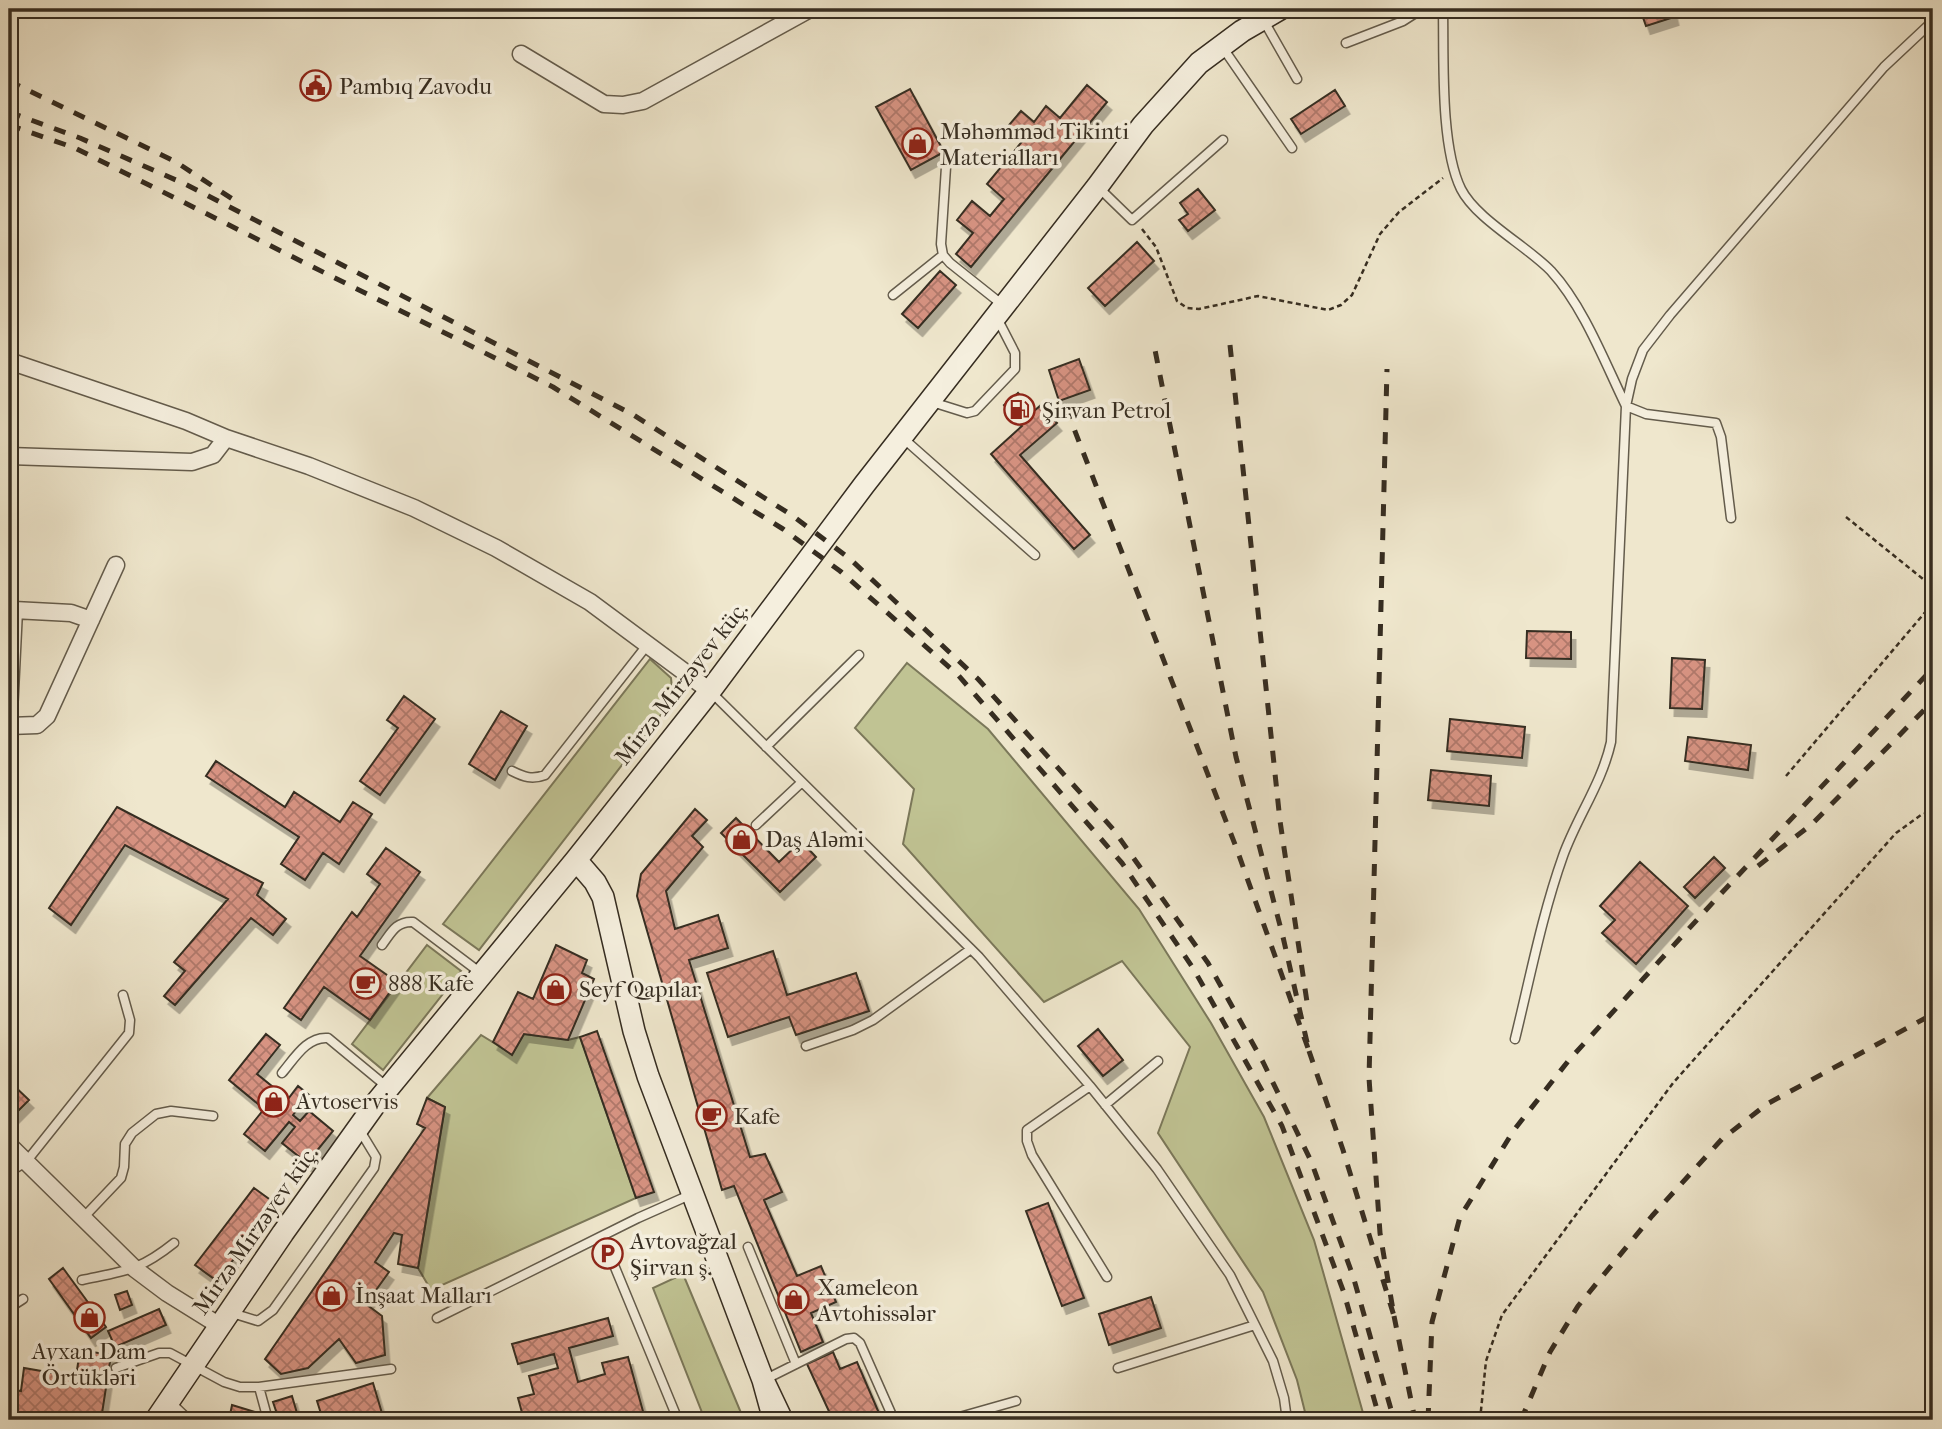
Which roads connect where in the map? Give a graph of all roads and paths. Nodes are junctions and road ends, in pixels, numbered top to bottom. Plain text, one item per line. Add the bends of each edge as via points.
1 (810, 9) edge
2 (1415, 9) edge
3 (1443, 9) edge
4 (1271, 13) edge
5 (785, 15) edge
6 (1933, 21) edge
7 (1346, 43) dead end
8 (1222, 45) junction
9 (521, 54) dead end
10 (1297, 79) dead end
11 (1223, 140) dead end
12 (1292, 148) dead end
13 (946, 167) dead end
14 (1454, 170) junction
15 (1097, 187) junction
16 (1132, 220) junction
17 (943, 254) junction
18 (893, 295) dead end
19 (1000, 312) junction
20 (9, 361) edge
21 (929, 401) junction
22 (1626, 406) junction
23 (901, 437) junction
24 (226, 438) junction
25 (9, 456) edge
26 (1846, 517) dead end
27 (1731, 518) dead end
28 (1035, 555) dead end
29 (117, 565) dead end
30 (1933, 583) edge
31 (1933, 603) edge
32 (11, 610) edge
33 (91, 620) junction
34 (648, 644) junction
35 (859, 655) dead end
36 (710, 691) junction
37 (9, 712) edge
38 (9, 726) edge
39 (766, 747) junction
40 (512, 771) dead end
41 (1786, 776) dead end
42 (802, 782) junction
43 (1933, 811) edge
44 (756, 825) dead end
45 (576, 860) junction
46 (382, 945) dead end
47 (971, 949) junction
48 (482, 974) junction
49 (123, 995) dead end
50 (1515, 1039) dead end
51 (806, 1045) dead end
52 (1158, 1061) dead end
53 (282, 1073) dead end
54 (1090, 1086) junction
55 (388, 1088) junction
56 (1105, 1105) junction
57 (213, 1116) dead end
58 (358, 1129) junction
59 (9, 1145) edge
60 (26, 1162) junction
61 (9, 1172) edge
62 (692, 1194) junction
63 (83, 1218) junction
64 (602, 1236) junction
65 (174, 1243) dead end
66 (748, 1247) dead end
67 (135, 1269) junction
68 (1107, 1277) dead end
69 (82, 1280) dead end
70 (23, 1299) dead end
71 (9, 1308) edge
72 (437, 1318) dead end
73 (225, 1319) junction
74 (1255, 1325) junction
75 (796, 1364) junction
76 (194, 1365) junction
77 (117, 1368) dead end
78 (1118, 1368) dead end
79 (391, 1369) dead end
80 (763, 1380) junction
81 (259, 1387) junction
82 (169, 1401) junction
83 (1016, 1401) dead end
84 (156, 1420) edge
85 (189, 1420) edge
86 (268, 1420) edge
87 (678, 1420) edge
88 (774, 1420) edge
89 (782, 1420) edge
90 (894, 1420) edge
91 (949, 1420) edge
92 (1287, 1420) edge
93 (1480, 1420) edge

1 - 5 street
2 - 7 lane via 1403,21
3 - 14 lane via 1447,134
4 - 8 main road, Mirzə Mirzəyev küç.
4 - 10 lane
5 - 9 street via 643,101 623,106 604,104
6 - 22 lane via 1884,67 1643,350
8 - 12 lane
8 - 15 main road, Mirzə Mirzəyev küç. via 1178,85
11 - 16 lane
13 - 17 lane
14 - 16 path via 1399,212 1380,234 1352,295 1328,310 1258,296 1187,308 1177,300 1156,247
14 - 22 lane via 1462,191 1551,272 1576,306
15 - 16 lane
15 - 19 main road, Mirzə Mirzəyev küç.
17 - 18 lane
17 - 19 lane
19 - 21 main road, Mirzə Mirzəyev küç.
19 - 21 lane via 1015,352 1015,369 975,411 967,413
20 - 24 street
21 - 23 main road, Mirzə Mirzəyev küç.
22 - 27 lane via 1646,414 1716,423
22 - 50 lane via 1611,742 1606,764 1557,872
23 - 28 lane
23 - 36 main road, Mirzə Mirzəyev küç.
24 - 25 street via 213,455 192,462
24 - 34 street via 414,508 496,548 590,602
26 - 30 path
29 - 33 street
31 - 41 path
32 - 33 street via 71,613
32 - 37 street
33 - 38 street via 47,716 37,725
34 - 36 street
34 - 40 lane via 545,775 535,779
35 - 39 lane
36 - 39 lane
36 - 45 main road, Mirzə Mirzəyev küç.
39 - 42 lane
42 - 44 lane
42 - 47 lane
43 - 93 path via 1896,833 1673,1083 1502,1315 1486,1362
45 - 48 main road, Mirzə Mirzəyev küç.
45 - 62 main road via 603,897 634,1031
46 - 48 lane via 397,926 413,922
47 - 51 lane via 873,1020
47 - 54 lane
48 - 55 main road, Mirzə Mirzəyev küç.
49 - 60 lane via 129,1033
52 - 56 lane
53 - 55 lane via 311,1041 328,1038
54 - 56 lane
54 - 68 lane via 1027,1130 1027,1141
55 - 58 main road, Mirzə Mirzəyev küç.
56 - 74 lane via 1157,1169 1230,1275
57 - 63 lane via 171,1111 156,1115 132,1133 125,1144 121,1178
58 - 73 main road, Mirzə Mirzəyev küç.
58 - 73 lane via 376,1157 374,1168 273,1310 258,1321
59 - 60 street
60 - 61 lane
60 - 63 street
62 - 64 lane
62 - 80 main road
63 - 67 street
64 - 72 lane
64 - 87 lane
65 - 67 lane
66 - 75 lane
67 - 69 lane
67 - 73 street via 166,1293
70 - 71 lane
73 - 76 main road, Mirzə Mirzəyev küç.
74 - 78 lane
74 - 92 lane via 1273,1361
75 - 80 lane
75 - 90 lane via 854,1339 860,1343
76 - 77 lane via 170,1353 159,1353
76 - 81 lane via 224,1382
76 - 82 main road, Mirzə Mirzəyev küç.
79 - 81 lane
80 - 88 main road
80 - 89 main road
81 - 86 lane
82 - 84 main road, Mirzə Mirzəyev küç.
82 - 85 lane
83 - 91 lane

